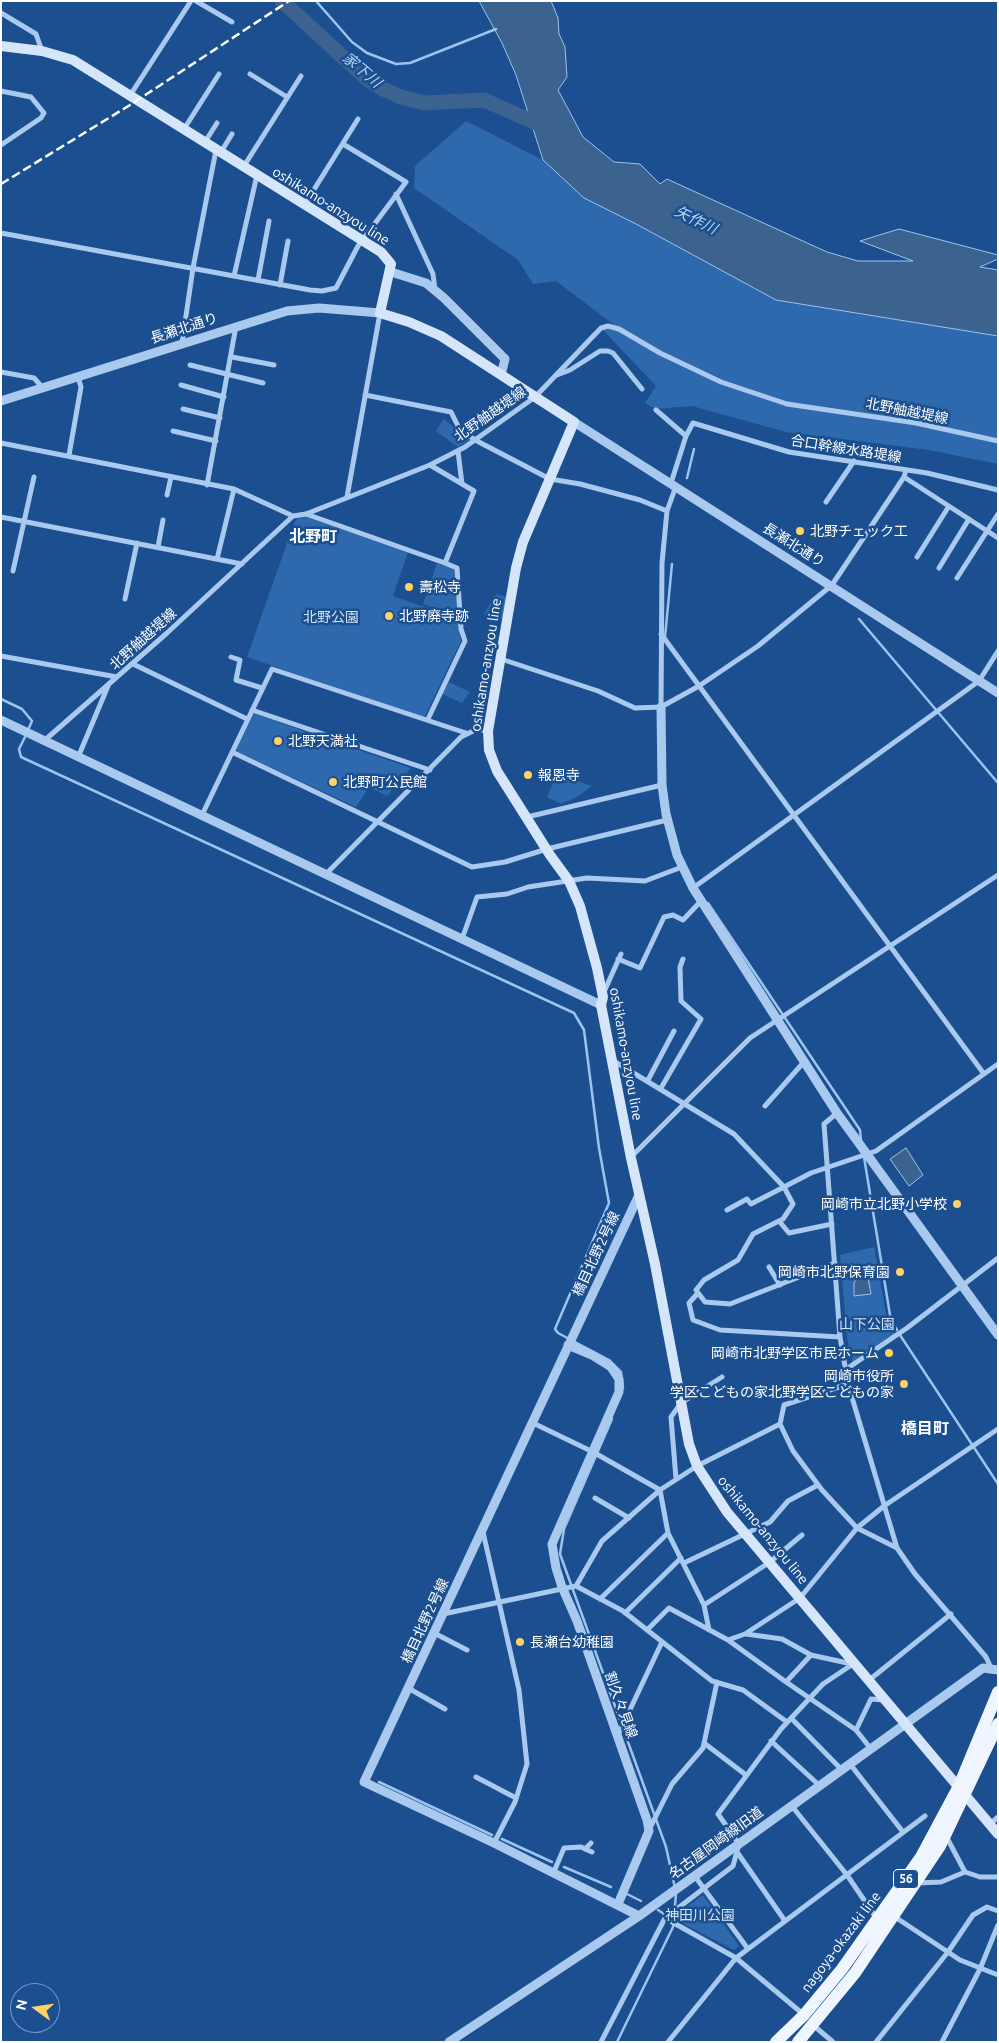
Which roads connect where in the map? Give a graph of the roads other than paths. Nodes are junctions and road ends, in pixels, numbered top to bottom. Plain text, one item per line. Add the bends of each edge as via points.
1 (191, 1) edge
2 (196, 1) edge
3 (1, 13) edge
4 (232, 22) dead end
5 (1, 46) edge
6 (42, 51) junction
7 (219, 74) dead end
8 (250, 74) dead end
9 (301, 76) dead end
10 (1, 91) edge
11 (131, 94) junction
12 (287, 97) junction
13 (358, 119) dead end
14 (217, 123) dead end
15 (184, 129) junction
16 (232, 134) dead end
17 (205, 143) junction
18 (343, 144) junction
19 (1, 145) edge
20 (218, 151) junction
21 (244, 167) junction
22 (257, 175) junction
23 (396, 194) junction
24 (304, 204) junction
25 (269, 221) dead end
26 (1, 233) edge
27 (288, 241) dead end
28 (362, 242) junction
29 (193, 268) junction
30 (391, 272) junction
31 (234, 276) junction
32 (258, 280) junction
33 (280, 285) junction
34 (435, 290) junction
35 (380, 314) junction
36 (236, 326) junction
37 (182, 343) junction
38 (232, 357) junction
39 (190, 365) dead end
40 (274, 366) dead end
41 (1, 372) edge
42 (229, 375) junction
43 (501, 375) junction
44 (554, 376) junction
45 (78, 377) junction
46 (264, 383) dead end
47 (181, 385) dead end
48 (43, 388) junction
49 (642, 389) dead end
50 (365, 394) junction
51 (224, 397) junction
52 (535, 397) junction
53 (1, 402) edge
54 (183, 410) dead end
55 (656, 410) dead end
56 (220, 418) junction
57 (574, 422) junction
58 (173, 431) dead end
59 (686, 436) junction
60 (475, 440) junction
61 (216, 441) junction
62 (998, 441) edge
63 (1, 442) edge
64 (458, 451) junction
65 (69, 456) junction
66 (854, 461) junction
67 (430, 465) junction
68 (906, 470) junction
69 (34, 477) dead end
70 (171, 477) junction
71 (904, 477) junction
72 (550, 479) junction
73 (462, 484) junction
74 (207, 485) junction
75 (674, 485) junction
76 (234, 490) junction
77 (998, 490) edge
78 (167, 495) dead end
79 (347, 497) junction
80 (826, 502) dead end
81 (950, 506) junction
82 (668, 511) junction
83 (306, 514) junction
84 (998, 514) edge
85 (293, 516) junction
86 (1, 517) edge
87 (969, 519) junction
88 (164, 520) dead end
89 (25, 522) junction
90 (987, 531) junction
91 (998, 538) edge
92 (137, 543) junction
93 (158, 547) junction
94 (917, 557) dead end
95 (217, 559) junction
96 (445, 563) junction
97 (242, 564) junction
98 (939, 568) dead end
99 (13, 571) dead end
100 (957, 578) dead end
101 (832, 586) junction
102 (125, 598) dead end
103 (660, 634) junction
104 (998, 651) edge
105 (1, 656) edge
106 (231, 657) dead end
107 (501, 659) junction
108 (133, 664) junction
109 (117, 678) junction
110 (978, 681) junction
111 (109, 685) junction
112 (699, 686) junction
113 (262, 688) junction
114 (998, 693) edge
115 (661, 707) junction
116 (252, 710) junction
117 (247, 719) junction
118 (428, 719) junction
119 (1, 720) edge
120 (488, 731) junction
121 (466, 733) junction
122 (45, 740) junction
123 (232, 752) junction
124 (79, 755) junction
125 (430, 770) junction
126 (662, 785) junction
127 (793, 814) junction
128 (202, 816) junction
129 (527, 817) junction
130 (667, 820) junction
131 (379, 822) junction
132 (547, 849) junction
133 (682, 867) junction
134 (326, 874) junction
135 (998, 875) edge
136 (569, 881) junction
137 (693, 888) junction
138 (701, 901) junction
139 (462, 939) junction
140 (891, 945) junction
141 (683, 959) dead end
142 (602, 1000) junction
143 (778, 1020) junction
144 (674, 1031) dead end
145 (612, 1060) junction
146 (803, 1063) junction
147 (998, 1064) edge
148 (984, 1074) junction
149 (648, 1080) junction
150 (661, 1088) junction
151 (686, 1104) junction
152 (765, 1106) dead end
153 (837, 1113) junction
154 (867, 1155) junction
155 (631, 1158) junction
156 (828, 1168) junction
157 (784, 1187) junction
158 (639, 1195) junction
159 (726, 1210) dead end
160 (779, 1221) junction
161 (832, 1224) junction
162 (998, 1258) edge
163 (835, 1262) junction
164 (769, 1267) dead end
165 (780, 1285) junction
166 (962, 1285) junction
167 (698, 1293) junction
168 (998, 1335) edge
169 (840, 1337) junction
170 (568, 1344) junction
171 (845, 1370) junction
172 (722, 1377) dead end
173 (848, 1384) junction
174 (681, 1403) junction
175 (533, 1422) junction
176 (780, 1424) junction
177 (998, 1429) edge
178 (593, 1452) junction
179 (697, 1466) junction
180 (676, 1479) junction
181 (818, 1485) junction
182 (660, 1490) junction
183 (595, 1498) dead end
184 (884, 1506) junction
185 (629, 1518) junction
186 (857, 1528) junction
187 (482, 1531) junction
188 (668, 1533) junction
189 (745, 1533) junction
190 (802, 1535) dead end
191 (898, 1548) junction
192 (682, 1560) junction
193 (770, 1562) junction
194 (576, 1586) junction
195 (562, 1587) junction
196 (800, 1598) junction
197 (600, 1599) junction
198 (499, 1602) junction
199 (704, 1605) junction
200 (625, 1613) junction
201 (442, 1614) junction
202 (951, 1614) junction
203 (647, 1630) junction
204 (709, 1630) junction
205 (434, 1633) junction
206 (745, 1634) junction
207 (728, 1640) junction
208 (662, 1642) junction
209 (467, 1650) dead end
210 (811, 1654) junction
211 (853, 1664) junction
212 (994, 1669) edge
213 (717, 1682) junction
214 (786, 1682) junction
215 (868, 1682) junction
216 (408, 1688) junction
217 (998, 1692) edge
218 (810, 1698) junction
219 (883, 1700) junction
220 (445, 1709) dead end
221 (789, 1720) junction
222 (905, 1724) junction
223 (998, 1724) edge
224 (856, 1730) junction
225 (618, 1736) junction
226 (771, 1741) junction
227 (704, 1743) junction
228 (871, 1750) junction
229 (846, 1767) junction
230 (746, 1776) junction
231 (476, 1777) dead end
232 (820, 1786) junction
233 (962, 1791) junction
234 (516, 1798) junction
235 (792, 1806) junction
236 (924, 1816) dead end
237 (998, 1817) edge
238 (990, 1825) junction
239 (649, 1831) junction
240 (903, 1832) junction
241 (998, 1834) edge
242 (945, 1836) junction
243 (590, 1842) dead end
244 (494, 1843) junction
245 (738, 1848) junction
246 (585, 1849) junction
247 (592, 1852) dead end
248 (965, 1872) junction
249 (553, 1874) junction
250 (694, 1875) junction
251 (847, 1875) junction
252 (998, 1877) edge
253 (917, 1883) junction
254 (705, 1890) junction
255 (618, 1904) junction
256 (998, 1911) edge
257 (639, 1916) junction
258 (895, 1917) junction
259 (666, 1918) junction
260 (878, 1920) junction
261 (785, 1921) junction
262 (998, 1925) edge
263 (748, 1948) junction
264 (948, 1952) junction
265 (736, 1958) junction
266 (980, 1968) junction
267 (998, 1975) edge
268 (804, 2015) junction
269 (813, 2024) junction
270 (449, 2042) edge
271 (601, 2042) edge
272 (668, 2042) edge
273 (776, 2042) edge
274 (798, 2042) edge
275 (833, 2042) edge
276 (876, 2042) edge
277 (942, 2042) edge

1 - 11 street
2 - 4 street
3 - 6 street via 36,34
5 - 6 main road, oshikamo-anzyou line
6 - 11 main road, oshikamo-anzyou line via 73,60
7 - 15 street
8 - 12 street
9 - 12 street
10 - 19 street via 31,96 44,113
11 - 15 main road, oshikamo-anzyou line
12 - 21 street
13 - 18 street
14 - 17 street
15 - 17 main road, oshikamo-anzyou line
16 - 20 street
17 - 20 main road, oshikamo-anzyou line
18 - 23 street via 406,182
18 - 24 street
20 - 21 main road, oshikamo-anzyou line
20 - 29 street
21 - 22 main road, oshikamo-anzyou line
22 - 24 main road, oshikamo-anzyou line
22 - 31 street
23 - 28 street
23 - 34 street via 433,274
24 - 28 main road, oshikamo-anzyou line
25 - 32 street
26 - 29 street
27 - 33 street
28 - 30 main road, oshikamo-anzyou line via 387,257
28 - 33 street via 336,288 322,291
29 - 31 street
29 - 37 street
30 - 34 street via 426,283
30 - 35 main road
31 - 32 street
32 - 33 street
34 - 43 street via 505,359
35 - 36 street, 長瀬北通り via 312,308 287,311
35 - 43 main road via 410,322 441,336
35 - 50 street
36 - 37 street, 長瀬北通り
36 - 38 street
37 - 45 street, 長瀬北通り
38 - 40 street
38 - 42 street
39 - 42 street
41 - 48 street via 34,378
42 - 46 street
42 - 51 street
43 - 52 main road
44 - 49 street via 600,351 608,351
44 - 52 street, 北野舳越堤線
44 - 62 street, 北野舳越堤線 via 600,328 612,326 722,382 787,404 916,423
45 - 48 street, 長瀬北通り
45 - 65 street via 81,387
47 - 51 street
48 - 53 street, 長瀬北通り
50 - 60 street via 450,412 459,428
50 - 79 street
51 - 56 street
52 - 57 main road
52 - 60 street, 北野舳越堤線
54 - 56 street
55 - 59 street
56 - 61 street
57 - 72 main road, oshikamo-anzyou line
57 - 75 street, 長瀬北通り
58 - 61 street
59 - 66 street, 合口幹線水路堤線 via 693,423 789,452
59 - 75 street
60 - 64 street, 北野舳越堤線
60 - 72 street
61 - 74 street
63 - 65 street
64 - 67 street, 北野舳越堤線
64 - 73 street
65 - 70 street
66 - 68 street, 合口幹線水路堤線
66 - 80 street
67 - 73 street
67 - 79 street, 北野舳越堤線
68 - 71 street
68 - 77 street, 合口幹線水路堤線
69 - 89 street
70 - 74 street
70 - 78 street
71 - 81 street
71 - 101 street
72 - 82 street via 640,500
72 - 107 main road, oshikamo-anzyou line via 523,542
73 - 96 street via 474,491
74 - 76 street
75 - 82 street
75 - 101 street, 長瀬北通り
76 - 85 street
76 - 95 street
79 - 83 street, 北野舳越堤線
81 - 87 street
81 - 94 street
82 - 103 street via 662,563
83 - 85 street, 北野舳越堤線
83 - 96 street
84 - 90 street
85 - 97 street, 北野舳越堤線
86 - 89 street
87 - 90 street
87 - 98 street
88 - 93 street
89 - 92 street
89 - 99 street
90 - 91 street
90 - 100 street
92 - 93 street
92 - 102 street
93 - 95 street
95 - 97 street
96 - 118 street via 457,568 465,641
97 - 108 street, 北野舳越堤線
101 - 110 street, 長瀬北通り
101 - 112 street via 758,646
103 - 112 street
103 - 115 street
104 - 110 street
105 - 109 street
106 - 113 street via 240,660 236,680
107 - 115 street via 598,691 635,708
107 - 120 main road, oshikamo-anzyou line
108 - 109 street, 北野舳越堤線
108 - 117 street
109 - 111 street, 北野舳越堤線
110 - 114 street, 長瀬北通り
110 - 127 street
111 - 122 street, 北野舳越堤線
111 - 124 street
112 - 115 street
112 - 127 street
113 - 116 street
113 - 118 street via 272,669
115 - 126 street
116 - 117 street
116 - 125 street
117 - 123 street
118 - 121 street
119 - 122 street
120 - 121 street via 478,729
120 - 129 main road, oshikamo-anzyou line via 489,750 497,771
121 - 125 street
122 - 124 street
123 - 128 street
123 - 131 street
124 - 128 street
125 - 131 street
126 - 129 street
126 - 130 street
127 - 137 street
127 - 140 street
128 - 134 street
129 - 132 main road, oshikamo-anzyou line
130 - 132 street
130 - 133 street
131 - 132 street via 472,867 505,862
131 - 134 street
132 - 136 main road, oshikamo-anzyou line
133 - 136 street via 645,881 587,878
133 - 137 street
134 - 139 street
135 - 140 street
136 - 139 street via 477,897
136 - 142 main road, oshikamo-anzyou line via 580,906
137 - 138 street
138 - 142 street via 683,920 673,915 664,917 640,968 619,957
138 - 143 street
139 - 142 street
140 - 143 street
140 - 148 street
141 - 150 street via 680,967 681,1001 701,1018
142 - 145 main road, oshikamo-anzyou line
143 - 146 street
143 - 151 street via 750,1038
144 - 149 street
145 - 149 street
145 - 155 main road, oshikamo-anzyou line
146 - 152 street
146 - 153 street
147 - 148 street
148 - 154 street
149 - 150 street
150 - 151 street
151 - 155 street
151 - 157 street via 734,1134
153 - 154 street
153 - 156 street via 824,1124
154 - 156 street
154 - 166 street
155 - 158 main road, oshikamo-anzyou line
156 - 157 street
156 - 161 street
157 - 159 street via 751,1204 747,1199
157 - 160 street via 793,1204
158 - 170 street, 橋目北野2号線
158 - 174 main road, oshikamo-anzyou line
160 - 161 street via 789,1232
160 - 167 street via 754,1234 738,1260 704,1280 696,1290
161 - 163 street
162 - 166 street
163 - 165 street
163 - 169 street
164 - 165 street
165 - 167 street via 730,1304 705,1302
166 - 168 street
166 - 171 street
167 - 169 street via 689,1303 693,1320 720,1330
169 - 171 street
170 - 175 street, 橋目北野2号線
170 - 178 street, 割久々見線 via 611,1367 619,1379 619,1392
171 - 173 street
172 - 174 street
173 - 176 street via 784,1405
173 - 184 street
174 - 179 main road, oshikamo-anzyou line
174 - 180 street via 670,1417
175 - 178 street
175 - 187 street, 橋目北野2号線
176 - 179 street
176 - 181 street via 793,1451
177 - 184 street
178 - 182 street
178 - 195 street, 割久々見線 via 552,1544
179 - 180 street
179 - 189 main road, oshikamo-anzyou line
180 - 182 street
181 - 186 street
181 - 189 street via 788,1501 770,1522
182 - 185 street
182 - 188 street
183 - 185 street
184 - 186 street
184 - 191 street
185 - 194 street via 602,1541
186 - 191 street
186 - 196 street
187 - 198 street
187 - 201 street, 橋目北野2号線
188 - 192 street
188 - 197 street
189 - 192 street
189 - 193 main road, oshikamo-anzyou line
190 - 193 street
191 - 202 street via 915,1574
192 - 199 street
192 - 200 street
193 - 196 main road, oshikamo-anzyou line
193 - 199 street
194 - 195 street
194 - 197 street
195 - 198 street
195 - 225 street, 割久々見線
196 - 206 street
196 - 211 main road, oshikamo-anzyou line
197 - 200 street
198 - 201 street
198 - 234 street via 519,1690 527,1764
199 - 204 street
200 - 203 street
201 - 205 street, 橋目北野2号線
202 - 212 street
202 - 215 street
203 - 204 street via 669,1608
203 - 208 street
204 - 207 street
205 - 209 street
205 - 216 street, 橋目北野2号線
206 - 207 street
206 - 210 street via 782,1640
207 - 214 street
208 - 213 street
208 - 225 street
210 - 211 street
210 - 214 street
211 - 215 main road, oshikamo-anzyou line
211 - 218 street via 823,1684
212 - 222 street, 名古屋岡崎線旧道 via 983,1668
213 - 221 street via 743,1690
213 - 227 street
214 - 218 street
215 - 219 main road, oshikamo-anzyou line
216 - 220 street
216 - 244 street, 橋目北野2号線 via 364,1782
217 - 233 main road, nagoya-okazaki line / 56
218 - 221 street
218 - 224 street
219 - 222 main road, oshikamo-anzyou line
219 - 224 street via 871,1699
221 - 226 street
221 - 229 street
222 - 228 street, 名古屋岡崎線旧道
222 - 233 main road, oshikamo-anzyou line
223 - 233 main road, nagoya-okazaki line / 56
224 - 228 street
225 - 239 street, 割久々見線
226 - 230 street
226 - 232 street
227 - 230 street
227 - 239 street via 672,1784
228 - 229 street, 名古屋岡崎線旧道
229 - 232 street, 名古屋岡崎線旧道
229 - 240 street
230 - 245 street via 718,1814
231 - 234 street
232 - 235 street, 名古屋岡崎線旧道
233 - 238 main road, oshikamo-anzyou line
233 - 242 main road, nagoya-okazaki line / 56
233 - 260 main road, nagoya-okazaki line / 56
234 - 244 street
235 - 245 street, 名古屋岡崎線旧道
235 - 251 street
236 - 240 street
237 - 238 street
238 - 241 main road, oshikamo-anzyou line
239 - 255 street
240 - 251 street
242 - 248 street
242 - 253 main road, nagoya-okazaki line / 56
243 - 246 street
244 - 249 street, 橋目北野2号線
245 - 250 street, 名古屋岡崎線旧道
245 - 254 street via 733,1866
245 - 261 street
246 - 247 street
246 - 249 street via 564,1848
248 - 252 street via 980,1877
248 - 253 street via 940,1882
249 - 255 street, 橋目北野2号線
250 - 254 street
250 - 257 street, 名古屋岡崎線旧道
251 - 260 street
251 - 261 street
253 - 258 main road, nagoya-okazaki line / 56
254 - 259 street
254 - 263 street
255 - 257 street, 橋目北野2号線
256 - 264 street via 987,1907 973,1915
257 - 270 street, 名古屋岡崎線旧道
258 - 264 street
258 - 269 main road, nagoya-okazaki line / 56 via 856,1973
259 - 265 street
259 - 271 street
260 - 268 main road, nagoya-okazaki line / 56
261 - 263 street
262 - 266 street
263 - 265 street
264 - 266 street
264 - 276 street
265 - 268 street
265 - 272 street
266 - 267 street
266 - 277 street
268 - 273 main road, nagoya-okazaki line / 56
269 - 274 main road, nagoya-okazaki line / 56
269 - 275 street

